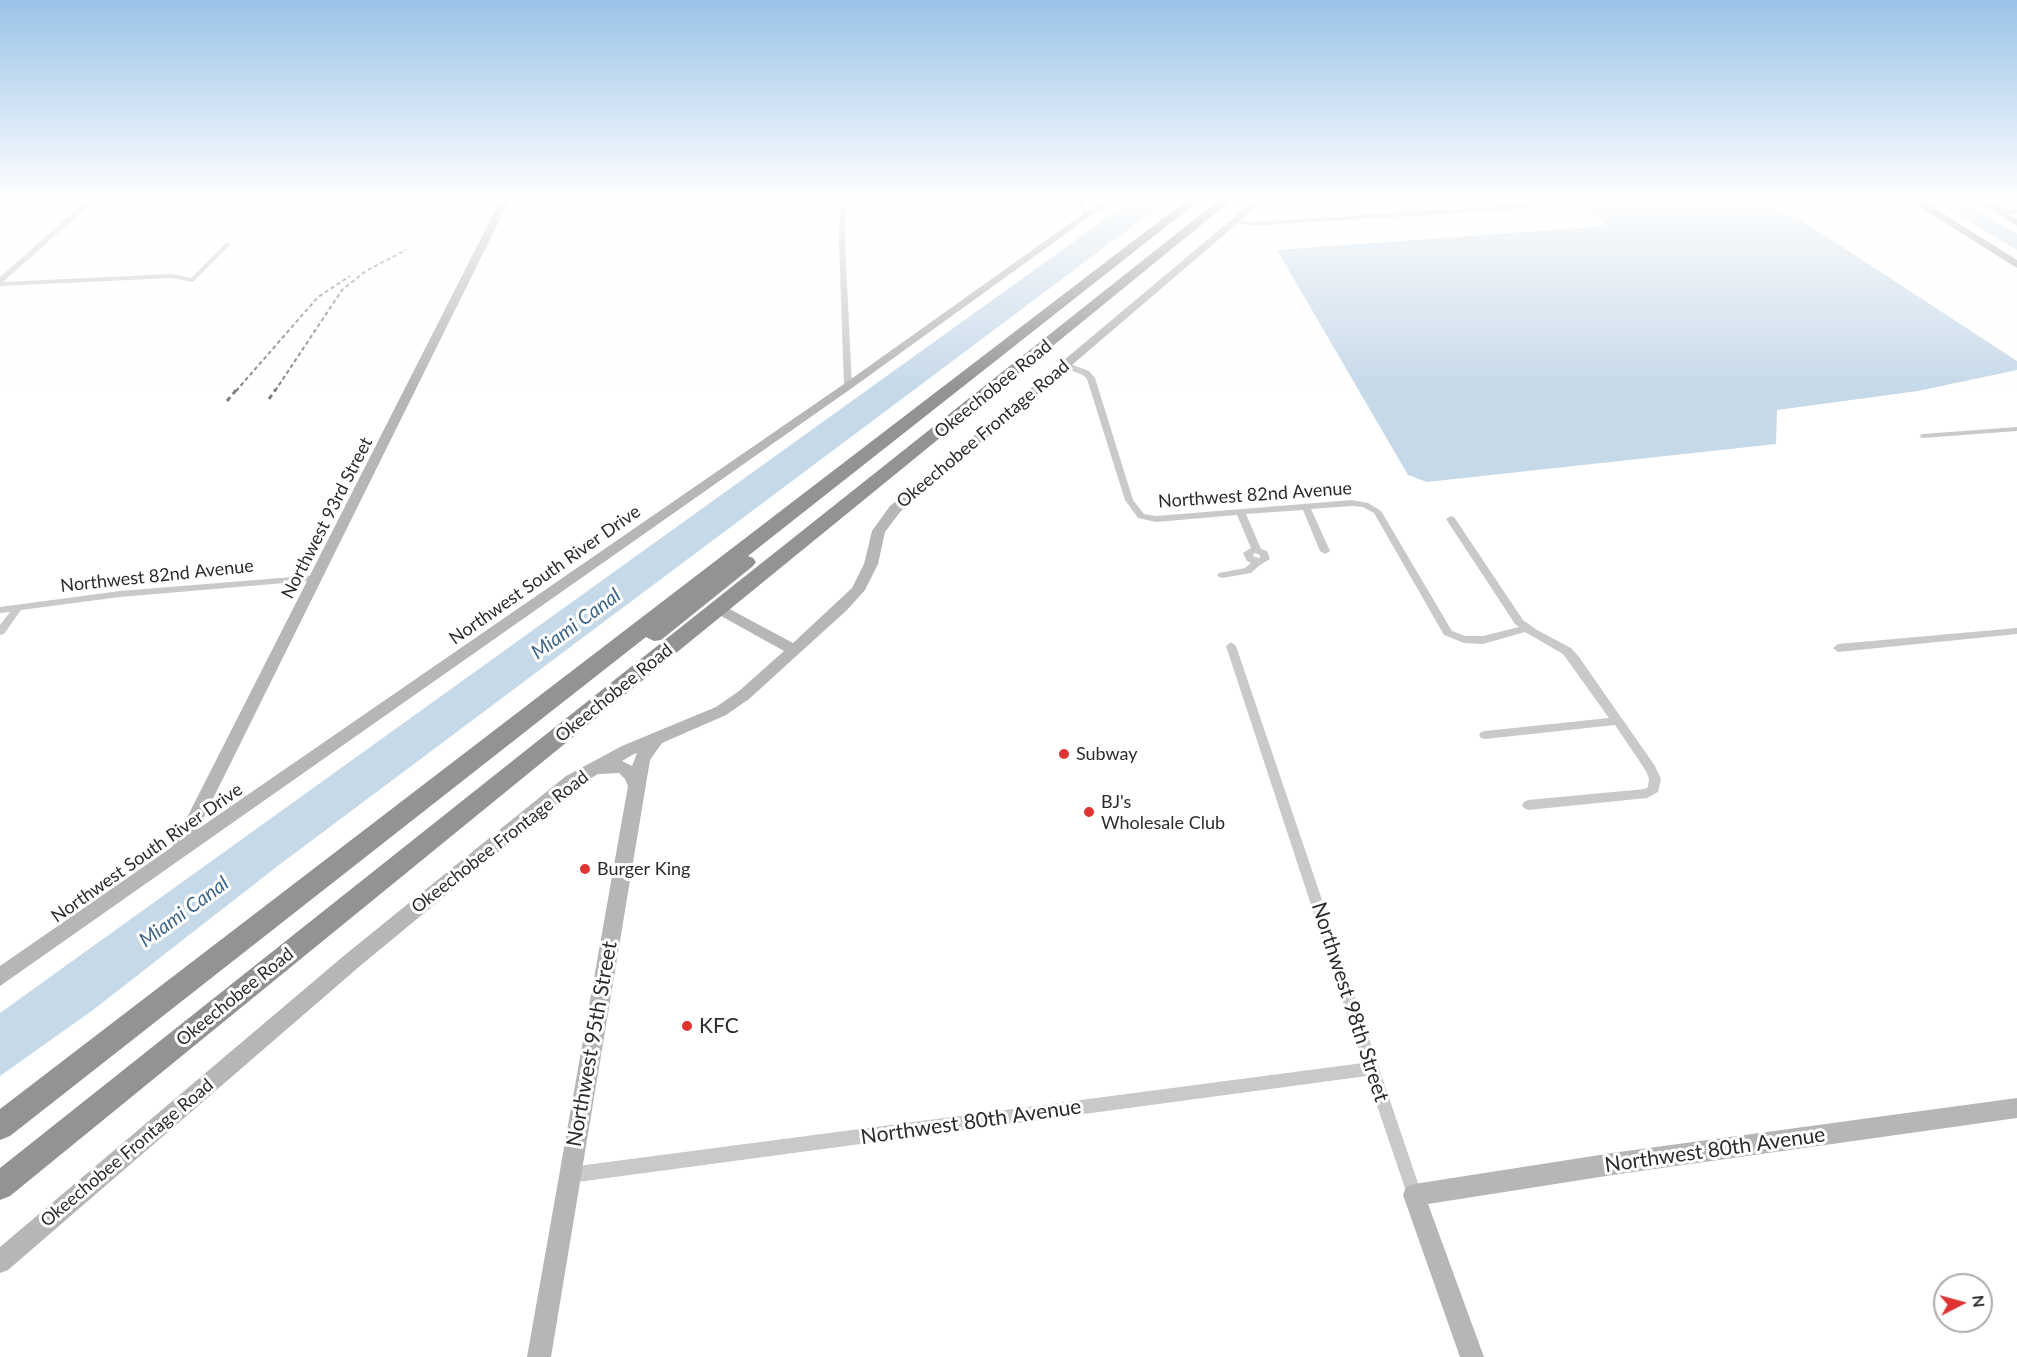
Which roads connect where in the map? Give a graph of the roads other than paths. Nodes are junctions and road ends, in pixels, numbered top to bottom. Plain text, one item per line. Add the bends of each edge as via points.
1 (23, 262) edge
2 (210, 262) edge
3 (475, 262) edge
4 (843, 262) edge
5 (1021, 262) edge
6 (1116, 262) edge
7 (1150, 262) edge
8 (1187, 262) edge
9 (0, 283) edge
10 (1065, 365) junction
11 (848, 386) junction
12 (2015, 430) edge
13 (1923, 436) dead end
14 (856, 464) junction
15 (1306, 507) junction
16 (1240, 512) junction
17 (1451, 519) dead end
18 (1324, 551) dead end
19 (1222, 575) dead end
20 (317, 578) junction
21 (725, 581) junction
22 (18, 608) junction
23 (719, 609) junction
24 (0, 610) edge
25 (672, 622) junction
26 (1526, 628) junction
27 (2017, 631) edge
28 (0, 632) edge
29 (1231, 646) dead end
30 (1838, 648) dead end
31 (794, 650) junction
32 (1617, 721) junction
33 (1485, 735) dead end
34 (659, 737) junction
35 (592, 769) junction
36 (447, 782) junction
37 (636, 786) junction
38 (1528, 805) dead end
39 (178, 852) junction
40 (0, 977) edge
41 (1372, 1069) junction
42 (2017, 1108) edge
43 (0, 1126) edge
44 (569, 1175) junction
45 (0, 1186) edge
46 (1414, 1195) junction
47 (0, 1262) edge
48 (539, 1357) edge
49 (1472, 1357) edge

1 - 9 street
2 - 9 street via 193,280 172,276
3 - 20 street, Northwest 93rd Street
4 - 11 street
5 - 11 street, Northwest South River Drive
6 - 14 highway, Okeechobee Road
7 - 23 highway, Okeechobee Road
8 - 10 street, Okeechobee Frontage Road
10 - 16 street, Northwest 82nd Avenue via 1091,378 1129,500 1141,516 1156,519
10 - 31 street, Okeechobee Frontage Road via 895,509 874,541 871,564 858,590
11 - 39 street, Northwest South River Drive
12 - 13 street
14 - 21 highway
14 - 36 highway, Okeechobee Road
15 - 16 street, Northwest 82nd Avenue
15 - 18 street
15 - 26 street, Northwest 82nd Avenue via 1352,503 1377,511 1448,633 1483,640
16 - 19 street via 1257,550 1266,556 1254,566
17 - 26 street
20 - 22 street, Northwest 82nd Avenue via 120,594
20 - 39 street, Northwest 93rd Street
21 - 23 highway via 716,592
21 - 25 highway
22 - 24 street, Northwest 82nd Avenue
22 - 28 street
23 - 25 highway via 694,612
23 - 31 street
23 - 45 highway, Okeechobee Road
25 - 36 highway
26 - 32 street via 1568,651
27 - 30 street
29 - 41 street, Northwest 98th Street
31 - 34 street, Okeechobee Frontage Road via 721,711
32 - 33 street
32 - 38 street via 1651,769 1655,786 1651,791
34 - 35 street, Okeechobee Frontage Road
34 - 37 street, Northwest 95th Street via 642,758
35 - 37 street via 622,767 632,775
35 - 47 street, Okeechobee Frontage Road via 542,804 354,960
36 - 43 highway, Okeechobee Road
37 - 44 street, Northwest 95th Street
39 - 40 street, Northwest South River Drive
41 - 44 street, Northwest 80th Avenue
41 - 46 street, Northwest 98th Street
42 - 46 street, Northwest 80th Avenue
44 - 48 street, Northwest 95th Street
46 - 49 street, Northwest 98th Street

